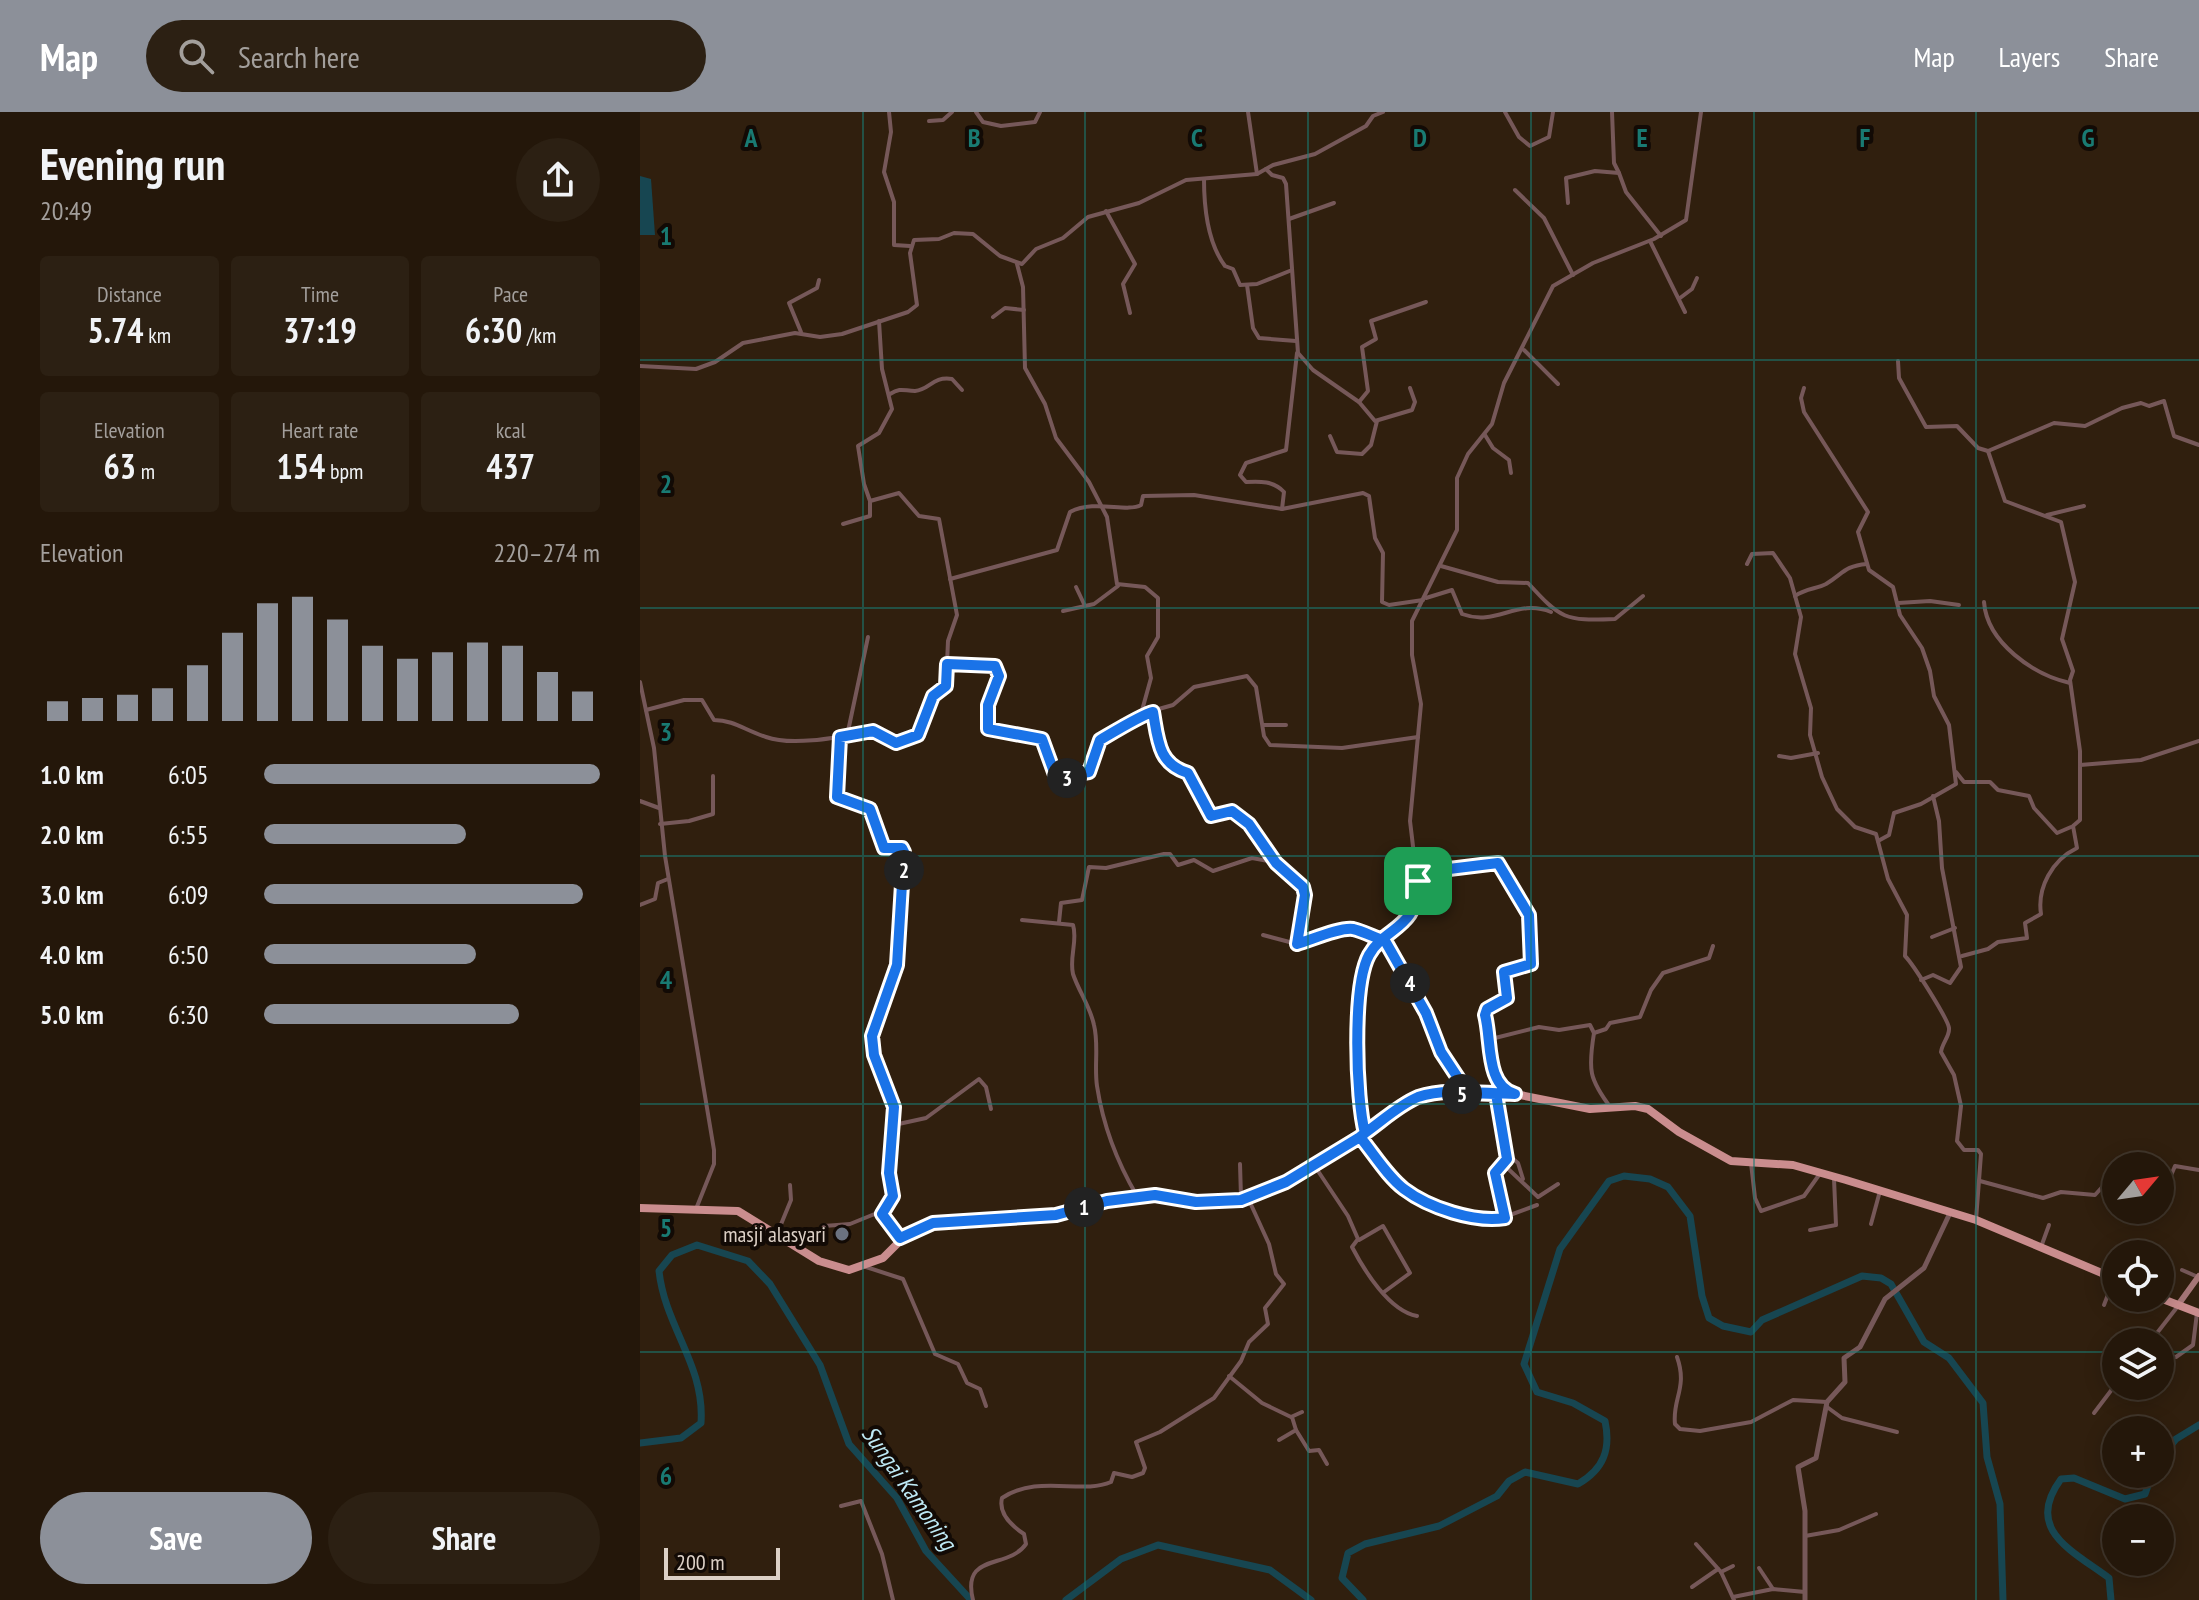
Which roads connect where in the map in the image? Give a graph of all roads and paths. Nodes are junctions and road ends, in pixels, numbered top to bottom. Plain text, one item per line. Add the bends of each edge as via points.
1 (889, 112) edge
2 (952, 112) edge
3 (976, 112) edge
4 (1040, 112) edge
5 (1248, 112) edge
6 (1383, 112) edge
7 (1505, 112) edge
8 (1553, 112) edge
9 (1612, 112) edge
10 (1701, 112) edge
11 (929, 121) dead end
12 (1266, 169) junction
13 (1619, 173) junction
14 (1257, 174) junction
15 (1204, 179) junction
16 (1515, 190) dead end
17 (1334, 203) dead end
18 (1568, 203) dead end
19 (1106, 211) junction
20 (1289, 219) junction
21 (1661, 236) junction
22 (1650, 241) junction
23 (910, 246) junction
24 (1017, 264) junction
25 (1292, 270) junction
26 (1573, 275) junction
27 (1697, 278) dead end
28 (819, 280) dead end
29 (1247, 285) junction
30 (1680, 298) junction
31 (1426, 302) dead end
32 (1024, 310) junction
33 (1685, 312) dead end
34 (1130, 313) dead end
35 (993, 317) dead end
36 (879, 321) junction
37 (801, 332) junction
38 (1296, 341) junction
39 (1297, 350) junction
40 (1524, 350) junction
41 (1898, 361) dead end
42 (640, 366) edge
43 (1558, 384) dead end
44 (1410, 388) dead end
45 (1804, 388) dead end
46 (962, 390) dead end
47 (890, 394) junction
48 (1359, 402) junction
49 (1377, 421) junction
50 (1485, 435) junction
51 (1330, 436) dead end
52 (2199, 445) edge
53 (1988, 451) junction
54 (1511, 473) dead end
55 (870, 501) junction
56 (1101, 503) junction
57 (2084, 506) dead end
58 (1282, 509) junction
59 (2045, 515) junction
60 (843, 524) dead end
61 (1747, 564) dead end
62 (1867, 564) junction
63 (1441, 566) junction
64 (949, 580) junction
65 (1118, 586) junction
66 (1076, 587) dead end
67 (1643, 596) dead end
68 (1795, 596) junction
69 (1423, 600) junction
70 (1984, 602) dead end
71 (1898, 603) junction
72 (1959, 605) dead end
73 (1085, 606) junction
74 (1063, 611) dead end
75 (1556, 614) junction
76 (868, 637) dead end
77 (947, 664) junction
78 (640, 682) edge
79 (2070, 683) junction
80 (646, 710) junction
81 (1153, 712) junction
82 (1141, 714) junction
83 (1261, 723) junction
84 (1286, 725) dead end
85 (847, 736) junction
86 (840, 737) junction
87 (1418, 737) junction
88 (2199, 741) edge
89 (1818, 753) junction
90 (1779, 756) dead end
91 (2080, 765) junction
92 (1952, 767) junction
93 (713, 776) dead end
94 (1933, 796) junction
95 (640, 801) edge
96 (659, 808) junction
97 (660, 824) junction
98 (2073, 826) junction
99 (1878, 841) junction
100 (1276, 863) junction
101 (668, 879) junction
102 (1418, 881) junction
103 (640, 905) edge
104 (1022, 920) dead end
105 (1059, 923) junction
106 (1955, 928) junction
107 (1263, 935) dead end
108 (1932, 937) dead end
109 (1384, 940) junction
110 (1297, 944) junction
111 (1713, 946) dead end
112 (1962, 956) junction
113 (1921, 980) junction
114 (1594, 1033) junction
115 (1491, 1039) junction
116 (1468, 1093) junction
117 (1496, 1094) junction
118 (1515, 1094) junction
119 (1611, 1108) junction
120 (991, 1109) dead end
121 (894, 1125) junction
122 (1363, 1135) junction
123 (1505, 1152) junction
124 (1751, 1163) junction
125 (1240, 1164) dead end
126 (1503, 1164) junction
127 (1314, 1165) junction
128 (2174, 1169) edge
129 (2199, 1170) edge
130 (1821, 1173) junction
131 (1834, 1176) junction
132 (1523, 1180) junction
133 (1980, 1181) junction
134 (1558, 1184) dead end
135 (790, 1185) dead end
136 (2102, 1187) edge
137 (1880, 1191) junction
138 (1138, 1198) junction
139 (1245, 1199) junction
140 (1537, 1205) dead end
141 (640, 1208) edge
142 (696, 1209) junction
143 (882, 1211) junction
144 (1950, 1213) junction
145 (1505, 1218) junction
146 (1976, 1220) junction
147 (1871, 1224) dead end
148 (2049, 1225) dead end
149 (824, 1226) dead end
150 (1810, 1230) dead end
151 (777, 1234) junction
152 (900, 1238) junction
153 (1357, 1242) junction
154 (2041, 1247) junction
155 (866, 1267) junction
156 (2182, 1270) dead end
157 (2102, 1273) edge
158 (2198, 1276) edge
159 (1384, 1292) junction
160 (2174, 1303) edge
161 (2178, 1305) junction
162 (2198, 1313) edge
163 (1417, 1316) dead end
164 (2161, 1328) edge
165 (2197, 1343) edge
166 (2174, 1356) edge
167 (1677, 1357) dead end
168 (1229, 1376) junction
169 (2104, 1400) edge
170 (1826, 1404) junction
171 (986, 1406) dead end
172 (1302, 1412) dead end
173 (2094, 1413) dead end
174 (1292, 1417) junction
175 (1296, 1430) junction
176 (1897, 1432) dead end
177 (1279, 1440) dead end
178 (1327, 1464) dead end
179 (841, 1506) dead end
180 (1876, 1514) dead end
181 (1805, 1536) junction
182 (1696, 1544) dead end
183 (1733, 1566) dead end
184 (1759, 1568) dead end
185 (1720, 1571) junction
186 (1692, 1587) dead end
187 (1773, 1589) junction
188 (1805, 1592) junction
189 (973, 1599) edge
190 (1733, 1599) edge
191 (893, 1600) edge
192 (1805, 1600) edge

1 - 23 street via 884,172 894,202 894,245
2 - 11 street via 943,120
3 - 4 street via 983,122 1006,126 1035,122
5 - 14 street
6 - 12 street via 1315,154
7 - 8 street via 1530,146 1549,137
9 - 13 street
10 - 21 street via 1689,215
12 - 14 street
12 - 20 street via 1284,180
13 - 18 street via 1595,171 1566,178
13 - 21 street via 1629,198
14 - 15 street
15 - 19 street via 1186,180 1139,203
15 - 29 street via 1206,217 1218,256 1233,269 1240,285
16 - 26 street via 1544,218
17 - 20 street
19 - 24 street
19 - 34 street via 1135,264 1123,284
20 - 25 street
21 - 22 street
22 - 26 street
22 - 30 street
23 - 24 street via 921,238 970,233
23 - 36 street via 917,305
24 - 32 street
25 - 29 street
25 - 38 street
26 - 40 street via 1551,289
27 - 30 street
28 - 37 street via 817,289 789,303
29 - 38 street via 1259,338
30 - 33 street
31 - 48 street via 1371,321 1376,339 1362,347 1368,391
32 - 35 street via 1005,308
32 - 56 street via 1025,368 1056,438
36 - 37 street via 842,334 820,337
36 - 47 street via 882,369
37 - 42 street via 739,344 696,369
38 - 39 street
39 - 48 street via 1313,370
39 - 58 street via 1286,450 1252,460 1240,475 1246,482 1279,487 1284,492
40 - 43 street
40 - 50 street via 1504,383
41 - 53 street via 1899,378 1926,427 1957,426
44 - 49 street via 1412,410
45 - 62 street via 1804,412 1868,512 1858,532
46 - 47 street via 952,379 940,378 919,390 901,388
47 - 55 street via 892,409 883,428 858,446
48 - 49 street
49 - 51 street via 1371,445 1362,454 1337,452
50 - 54 street via 1509,460
50 - 63 street via 1457,478 1459,523
52 - 53 street via 2174,436 2164,401 2122,408 2085,426 2054,423
53 - 59 street via 2002,497
55 - 60 street via 870,516
55 - 64 street via 899,493 919,516 939,519
56 - 58 street via 1134,508 1143,496 1174,494
56 - 64 street via 1070,512 1057,550
56 - 65 street via 1110,526
57 - 59 street
58 - 69 street via 1367,494 1383,553 1382,602
59 - 79 street via 2063,524 2075,579 2062,639 2073,671
61 - 68 street via 1752,554 1774,554
62 - 68 street via 1853,564 1826,584
62 - 71 street via 1873,575 1892,585
63 - 69 street
63 - 75 street via 1498,582 1528,583
64 - 77 street via 957,615
65 - 73 street
65 - 82 street via 1145,587 1159,601 1158,637 1147,656 1151,678
66 - 73 street
67 - 75 street via 1615,619
68 - 89 street via 1801,617 1795,654
69 - 75 street via 1452,590 1462,614 1481,619 1527,605
69 - 87 street via 1411,636 1421,704
70 - 79 street via 1993,633 2024,665
71 - 72 street
71 - 92 street via 1922,648 1934,696 1949,725
73 - 74 street
76 - 85 street
77 - 82 street via 995,666 999,676 988,705 988,729 1042,739 1058,783 1089,772 1100,740 1130,726
77 - 85 street via 946,686 933,696 918,735 896,743 873,731
78 - 80 street
79 - 91 street
80 - 86 street via 698,699 714,720 728,719 765,737
80 - 96 street
81 - 82 street
81 - 83 street via 1173,705 1194,687 1247,676 1256,687
81 - 100 street via 1163,754 1174,769 1188,773 1211,816 1232,811 1249,824
83 - 84 street
83 - 87 street via 1270,745 1342,748
85 - 86 street
86 - 121 street via 837,797 870,809 884,848 904,852 897,965 872,1036 890,1092
87 - 102 street via 1410,821
88 - 91 street via 2141,760
89 - 90 street
89 - 99 street via 1835,807 1855,827 1873,831
91 - 98 street via 2080,820
92 - 94 street via 1956,784
92 - 98 street via 1964,782 1990,782 1998,790 2029,796 2057,833
93 - 97 street via 713,814
94 - 99 street via 1894,813 1889,835
94 - 106 street
95 - 96 street
96 - 97 street
97 - 101 street
98 - 112 street via 2077,848 2063,855 2044,881 2041,913 2025,923 2027,937
99 - 113 street via 1888,879 1907,915 1905,956
100 - 105 street via 1252,858 1213,871 1194,860 1178,865 1164,854 1089,867 1086,896 1061,903
100 - 110 street via 1299,880 1305,895
101 - 103 street via 658,883 652,901
101 - 142 street via 714,1150 714,1164
102 - 109 street via 1410,914
102 - 115 street via 1449,869 1498,863 1524,902 1532,927 1531,964 1503,973 1507,998 1485,1012
104 - 105 street
105 - 138 street via 1075,929 1073,972 1095,1028 1104,1118
106 - 108 street
106 - 112 street
107 - 110 street
109 - 110 street via 1350,929
109 - 116 street
109 - 122 street via 1367,958 1360,989 1357,1057
111 - 114 street via 1709,958 1663,973 1640,1017 1610,1023
112 - 113 street via 1952,983 1933,975
113 - 133 street via 1949,1028 1941,1052 1954,1075 1961,1106 1957,1141 1964,1150 1980,1151
114 - 115 street via 1590,1025 1539,1027
114 - 119 street via 1592,1081
115 - 118 street via 1495,1079 1501,1089
116 - 117 main road
116 - 122 main road via 1417,1098
117 - 118 main road
117 - 123 street
118 - 119 main road via 1567,1106
119 - 124 main road via 1635,1106 1657,1114 1726,1159
120 - 121 street via 979,1079 926,1118
121 - 143 street via 889,1173 893,1196
122 - 127 main road
122 - 145 street via 1399,1185 1412,1194 1471,1216
123 - 126 street
123 - 132 street via 1518,1163
124 - 130 main road
124 - 130 street via 1761,1211 1804,1196
125 - 139 street
126 - 132 street
126 - 145 street via 1495,1173
127 - 139 main road
127 - 153 street via 1348,1216
128 - 129 street
130 - 131 main road
131 - 137 main road
131 - 150 street via 1836,1223
132 - 134 street via 1539,1197
133 - 136 street via 2043,1198 2060,1192 2095,1195
133 - 146 street
135 - 151 street via 791,1200
137 - 144 main road
137 - 147 street
138 - 139 main road
138 - 152 main road via 1056,1215 933,1223
139 - 168 street via 1284,1284 1265,1308 1268,1324 1249,1342
140 - 145 street
141 - 142 main road
142 - 151 main road via 738,1211
143 - 149 street via 850,1224
143 - 152 street
144 - 146 main road
144 - 170 street via 1924,1268 1894,1292 1876,1313 1860,1347 1844,1358 1845,1382
146 - 154 main road
148 - 154 street
151 - 155 main road via 819,1261 849,1270
152 - 155 main road via 883,1258
153 - 159 street via 1352,1248
153 - 159 street via 1383,1226 1408,1263 1410,1273
154 - 157 main road
155 - 171 street via 903,1279 935,1354 958,1364 967,1383 980,1389
156 - 158 street
158 - 161 main road
159 - 163 street via 1405,1313
160 - 161 main road
161 - 162 main road
161 - 164 street
162 - 165 street
165 - 166 street
167 - 170 street via 1680,1402 1673,1411 1680,1429 1696,1432 1748,1423 1793,1400
168 - 174 street via 1262,1403
168 - 189 street via 1214,1398 1136,1442 1143,1473 1114,1473 1111,1482 1097,1487 1049,1484 1004,1496 1007,1517 1024,1534 1026,1544 1015,1555 990,1561 977,1572 969,1582
169 - 173 street
170 - 176 street via 1842,1418
170 - 181 street via 1816,1458 1798,1468
172 - 174 street
174 - 175 street
175 - 177 street
175 - 178 street via 1304,1447 1319,1450
179 - 191 street via 858,1500 863,1504
180 - 181 street via 1839,1530
181 - 188 street
182 - 185 street
183 - 185 street
184 - 187 street
185 - 186 street
185 - 190 street
187 - 188 street
187 - 190 street
188 - 192 street

